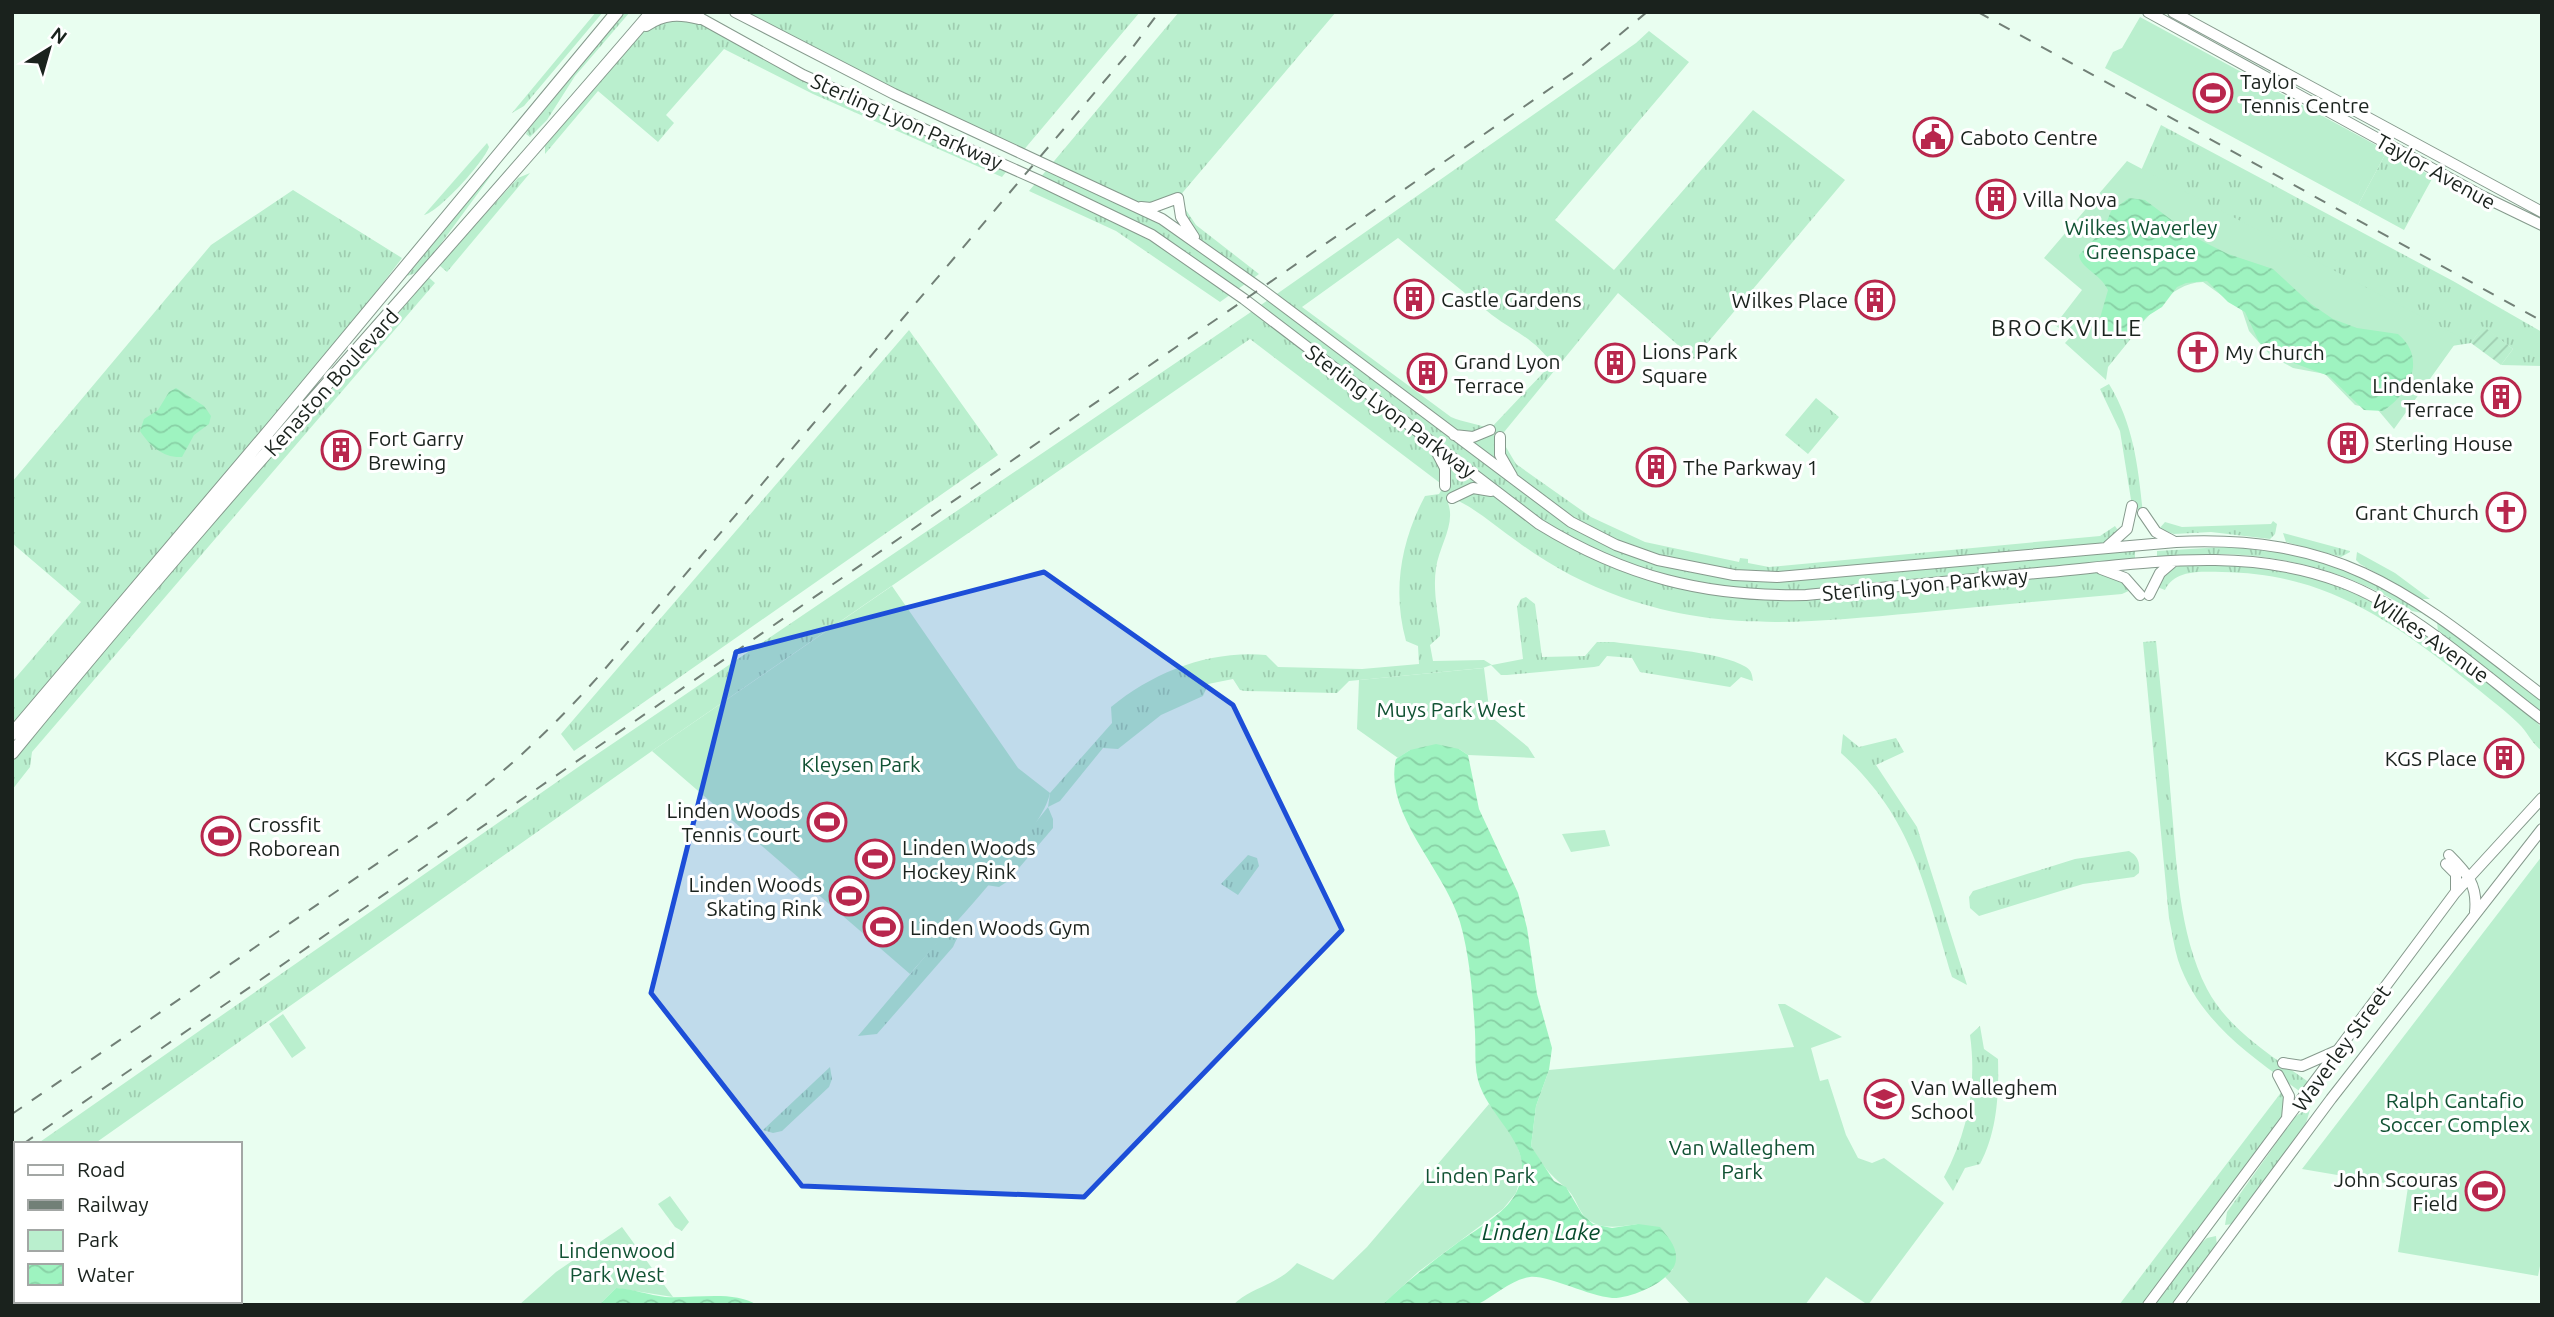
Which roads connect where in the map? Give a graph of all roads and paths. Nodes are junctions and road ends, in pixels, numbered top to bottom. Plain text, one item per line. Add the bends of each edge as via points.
1 (617, 12) edge
2 (652, 12) edge
3 (736, 12) edge
4 (2148, 12) edge
5 (2173, 12) edge
6 (695, 15) edge
7 (608, 18) edge
8 (637, 30) junction
9 (1140, 207) junction
10 (2542, 212) edge
11 (2542, 225) edge
12 (1200, 245) junction
13 (1490, 430) dead end
14 (1451, 434) junction
15 (1500, 437) dead end
16 (1430, 442) junction
17 (1445, 486) dead end
18 (1520, 486) junction
19 (1500, 494) junction
20 (1452, 498) dead end
21 (2132, 506) dead end
22 (2143, 513) dead end
23 (2175, 542) junction
24 (2144, 545) joint
25 (2106, 548) junction
26 (2174, 561) junction
27 (2146, 562) joint
28 (2098, 568) junction
29 (2542, 695) edge
30 (2523, 705) junction
31 (2542, 710) edge
32 (2542, 719) edge
33 (12, 734) edge
34 (12, 753) edge
35 (2542, 798) edge
36 (2542, 829) edge
37 (2488, 855) junction
38 (2447, 859) junction
39 (2470, 876) junction
40 (2455, 893) junction
41 (2474, 915) junction
42 (2341, 1047) junction
43 (2283, 1063) dead end
44 (2278, 1075) dead end
45 (2285, 1124) junction
46 (2148, 1305) edge
47 (2178, 1305) edge

1 - 7 main road, Kenaston Boulevard
2 - 8 main road, Kenaston Boulevard
3 - 9 main road, Sterling Lyon Parkway via 894,94
4 - 11 main road, Taylor Avenue
5 - 10 main road, Taylor Avenue
6 - 8 main road via 664,16
6 - 16 main road, Sterling Lyon Parkway via 803,75 1152,235 1244,299
7 - 33 main road, Kenaston Boulevard via 275,424
8 - 34 main road, Kenaston Boulevard via 302,412
9 - 12 main road, Sterling Lyon Parkway
9 - 12 main road via 1151,208 1178,198 1181,217
12 - 14 main road, Sterling Lyon Parkway
13 - 14 main road via 1473,437
14 - 18 main road, Sterling Lyon Parkway
15 - 18 main road via 1503,463
16 - 17 main road via 1445,468
16 - 19 main road, Sterling Lyon Parkway
18 - 25 main road, Sterling Lyon Parkway via 1571,522 1616,545 1658,561 1734,575 1810,575
19 - 20 main road via 1473,488
19 - 28 main road, Sterling Lyon Parkway via 1539,524 1601,558 1634,572 1715,592 1806,595
21 - 25 main road via 2127,529
22 - 23 main road via 2156,532
23 - 24 main road, Wilkes Avenue
23 - 29 main road, Wilkes Avenue via 2277,545 2350,565 2422,604
24 - 25 main road, Sterling Lyon Parkway
26 - 27 main road, Wilkes Avenue
26 - 28 main road via 2144,595 2125,578
26 - 30 main road, Wilkes Avenue via 2259,561 2341,582 2389,606
27 - 28 main road, Sterling Lyon Parkway
30 - 31 main road
30 - 32 main road, Wilkes Avenue
35 - 37 main road, Waverley Street
36 - 41 main road, Waverley Street
37 - 38 main road via 2466,861
37 - 39 main road, Waverley Street
38 - 39 main road
38 - 40 main road via 2456,874
39 - 40 main road, Waverley Street
39 - 41 main road via 2477,892
40 - 42 main road, Waverley Street
41 - 47 main road, Waverley Street
42 - 43 main road via 2312,1063
42 - 45 main road, Waverley Street
44 - 45 main road via 2290,1096
45 - 46 main road, Waverley Street

